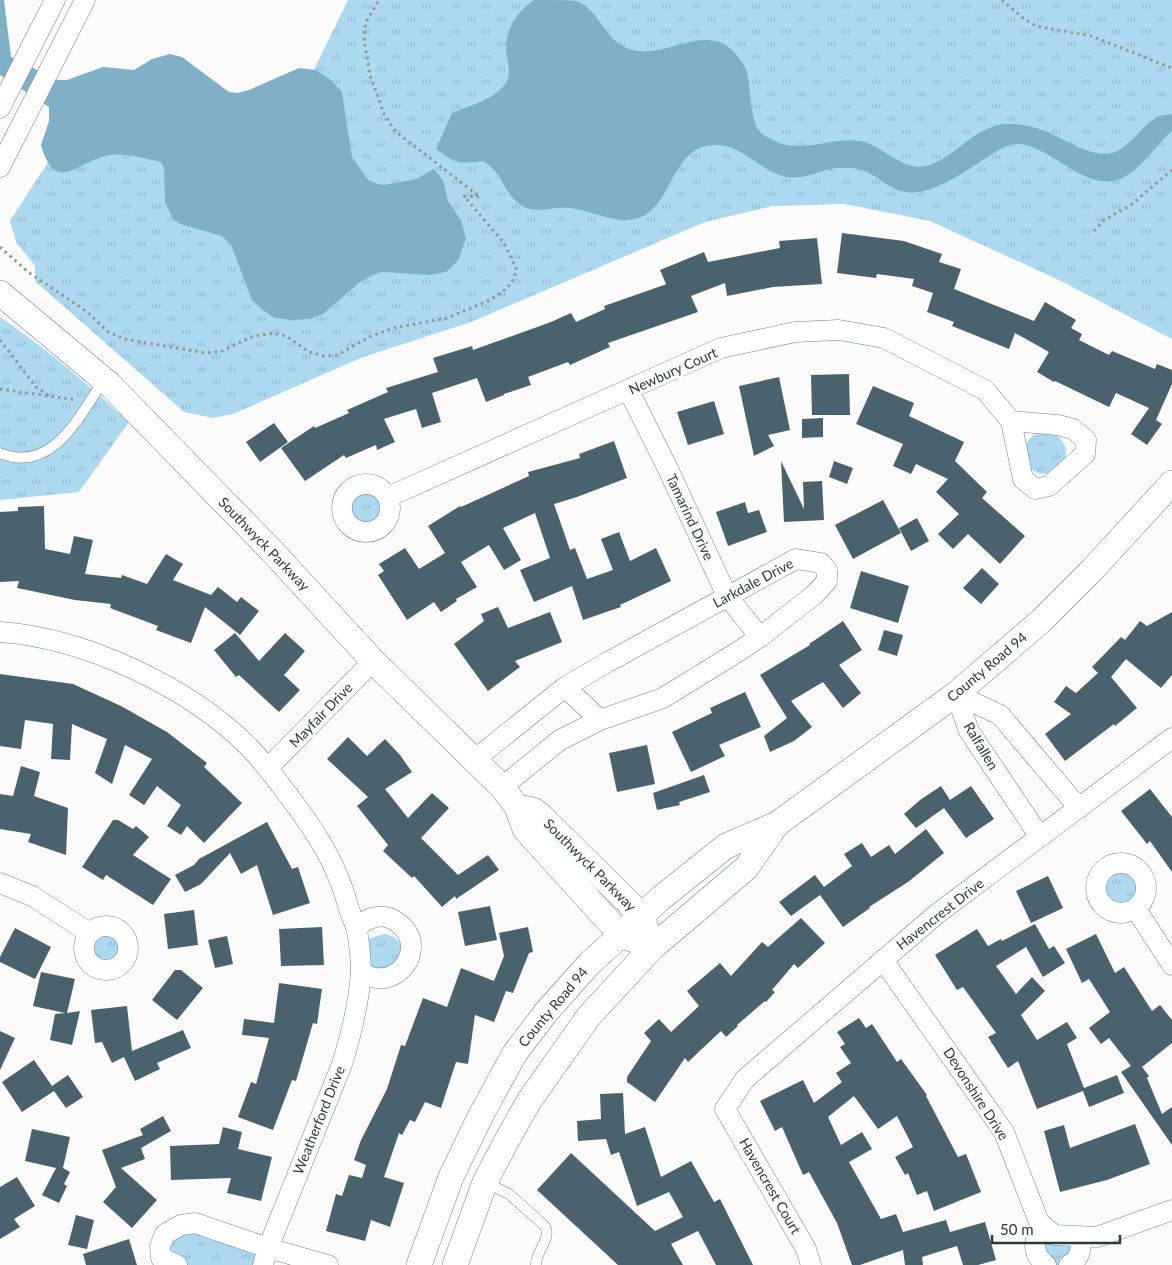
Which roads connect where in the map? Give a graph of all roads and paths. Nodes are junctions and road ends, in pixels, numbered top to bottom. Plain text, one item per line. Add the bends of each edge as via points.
1 (55, 0) edge
2 (85, 0) edge
3 (378, 0) edge
4 (1002, 0) edge
5 (1172, 68) edge
6 (4, 101) edge
7 (0, 167) edge
8 (1172, 170) edge
9 (1094, 231) dead end
10 (0, 247) edge
11 (0, 293) edge
12 (0, 340) edge
13 (104, 380) junction
14 (0, 389) edge
15 (629, 391) junction
16 (50, 396) junction
17 (90, 401) junction
18 (1011, 421) dead end
19 (0, 453) edge
20 (1172, 482) edge
21 (388, 497) dead end
22 (727, 596) junction
23 (0, 632) edge
24 (760, 637) junction
25 (373, 661) junction
26 (565, 687) junction
27 (956, 694) junction
28 (600, 720) junction
29 (1172, 738) edge
30 (474, 760) junction
31 (268, 768) junction
32 (502, 787) junction
33 (517, 807) junction
34 (1079, 808) junction
35 (777, 824) junction
36 (1040, 837) junction
37 (0, 883) edge
38 (1136, 909) dead end
39 (642, 916) junction
40 (356, 928) junction
41 (90, 933) dead end
42 (621, 935) junction
43 (652, 947) junction
44 (883, 960) junction
45 (1172, 965) edge
46 (361, 971) junction
47 (725, 1109) joint
48 (484, 1182) junction
49 (1172, 1210) edge
50 (1048, 1231) junction
51 (1080, 1237) junction
52 (265, 1256) edge
53 (177, 1265) edge
54 (328, 1265) edge
55 (419, 1265) edge
56 (455, 1265) edge
57 (536, 1265) edge
58 (811, 1265) edge
59 (1046, 1265) edge
60 (1068, 1265) edge

1 - 6 street
2 - 7 street
3 - 10 path via 366,22 364,40 370,75 384,114 395,131 480,197 464,196 504,243 517,270 511,284 501,293 447,318 371,336 337,355 309,352 286,336 273,333 252,337 222,351 206,353 124,339 107,331 86,311 28,272
4 - 5 path via 1036,26 1091,36
8 - 9 path via 1131,205 1104,220
11 - 13 street, Southwyck Parkway
12 - 16 path via 35,386
13 - 17 lane
13 - 25 street, Southwyck Parkway via 271,550
14 - 16 path
15 - 18 street, Newbury Court via 721,348 796,332 839,330 884,338 985,390
15 - 21 street, Newbury Court
15 - 22 street, Tamarind Drive
16 - 17 path
17 - 19 lane via 70,432 45,452 25,457
20 - 27 street, County Road 94 via 1041,621
22 - 24 street, Tamarind Drive
22 - 24 street, Larkdale Drive via 796,559 822,563 827,570 827,581
22 - 26 street, Larkdale Drive
23 - 31 street, Weatherford Drive via 64,644 149,676 225,726
24 - 28 street, Larkdale Drive via 662,698
25 - 30 street, Southwyck Parkway
25 - 31 street, Mayfair Drive
26 - 28 street
26 - 30 street, Larkdale Drive
27 - 34 street, Ralfallen via 1000,715
27 - 35 street, County Road 94
27 - 36 street, Ralfallen via 969,731
28 - 32 street, Larkdale Drive via 560,740
29 - 34 street, Havencrest Drive
30 - 32 street, Southwyck Parkway
31 - 40 street, Weatherford Drive via 315,831 330,857
32 - 33 street, Southwyck Parkway
33 - 39 street, Southwyck Parkway via 533,810 542,816
33 - 42 street, Southwyck Parkway via 525,828
34 - 36 street, Havencrest Drive
35 - 39 street, County Road 94 via 726,846
35 - 43 street, County Road 94 via 746,868
36 - 44 street, Havencrest Drive via 938,913
37 - 41 street via 32,896
38 - 45 street
39 - 42 street, County Road 94
39 - 43 street, Southwyck Parkway
40 - 46 street, Weatherford Drive
40 - 46 street via 377,917 389,918 408,933 411,944 407,962 395,975 371,977
42 - 43 street, Southwyck Parkway
42 - 55 street, County Road 94 via 547,1011 515,1054 451,1176
43 - 48 street, County Road 94 via 589,1016 530,1101
44 - 47 street, Havencrest Drive via 745,1079
44 - 50 street, Devonshire Drive via 1004,1132 1039,1222
46 - 52 street, Weatherford Drive via 342,1064
47 - 58 street, Havencrest Court via 802,1242
48 - 56 street, County Road 94
48 - 57 lane via 509,1194 545,1226 547,1236 535,1260
49 - 51 street via 1098,1237
50 - 51 street
50 - 59 street via 1038,1233 1035,1242 1035,1252
51 - 60 street via 1079,1255
52 - 53 street via 195,1224 181,1224 165,1234 160,1246 161,1258
52 - 54 street

